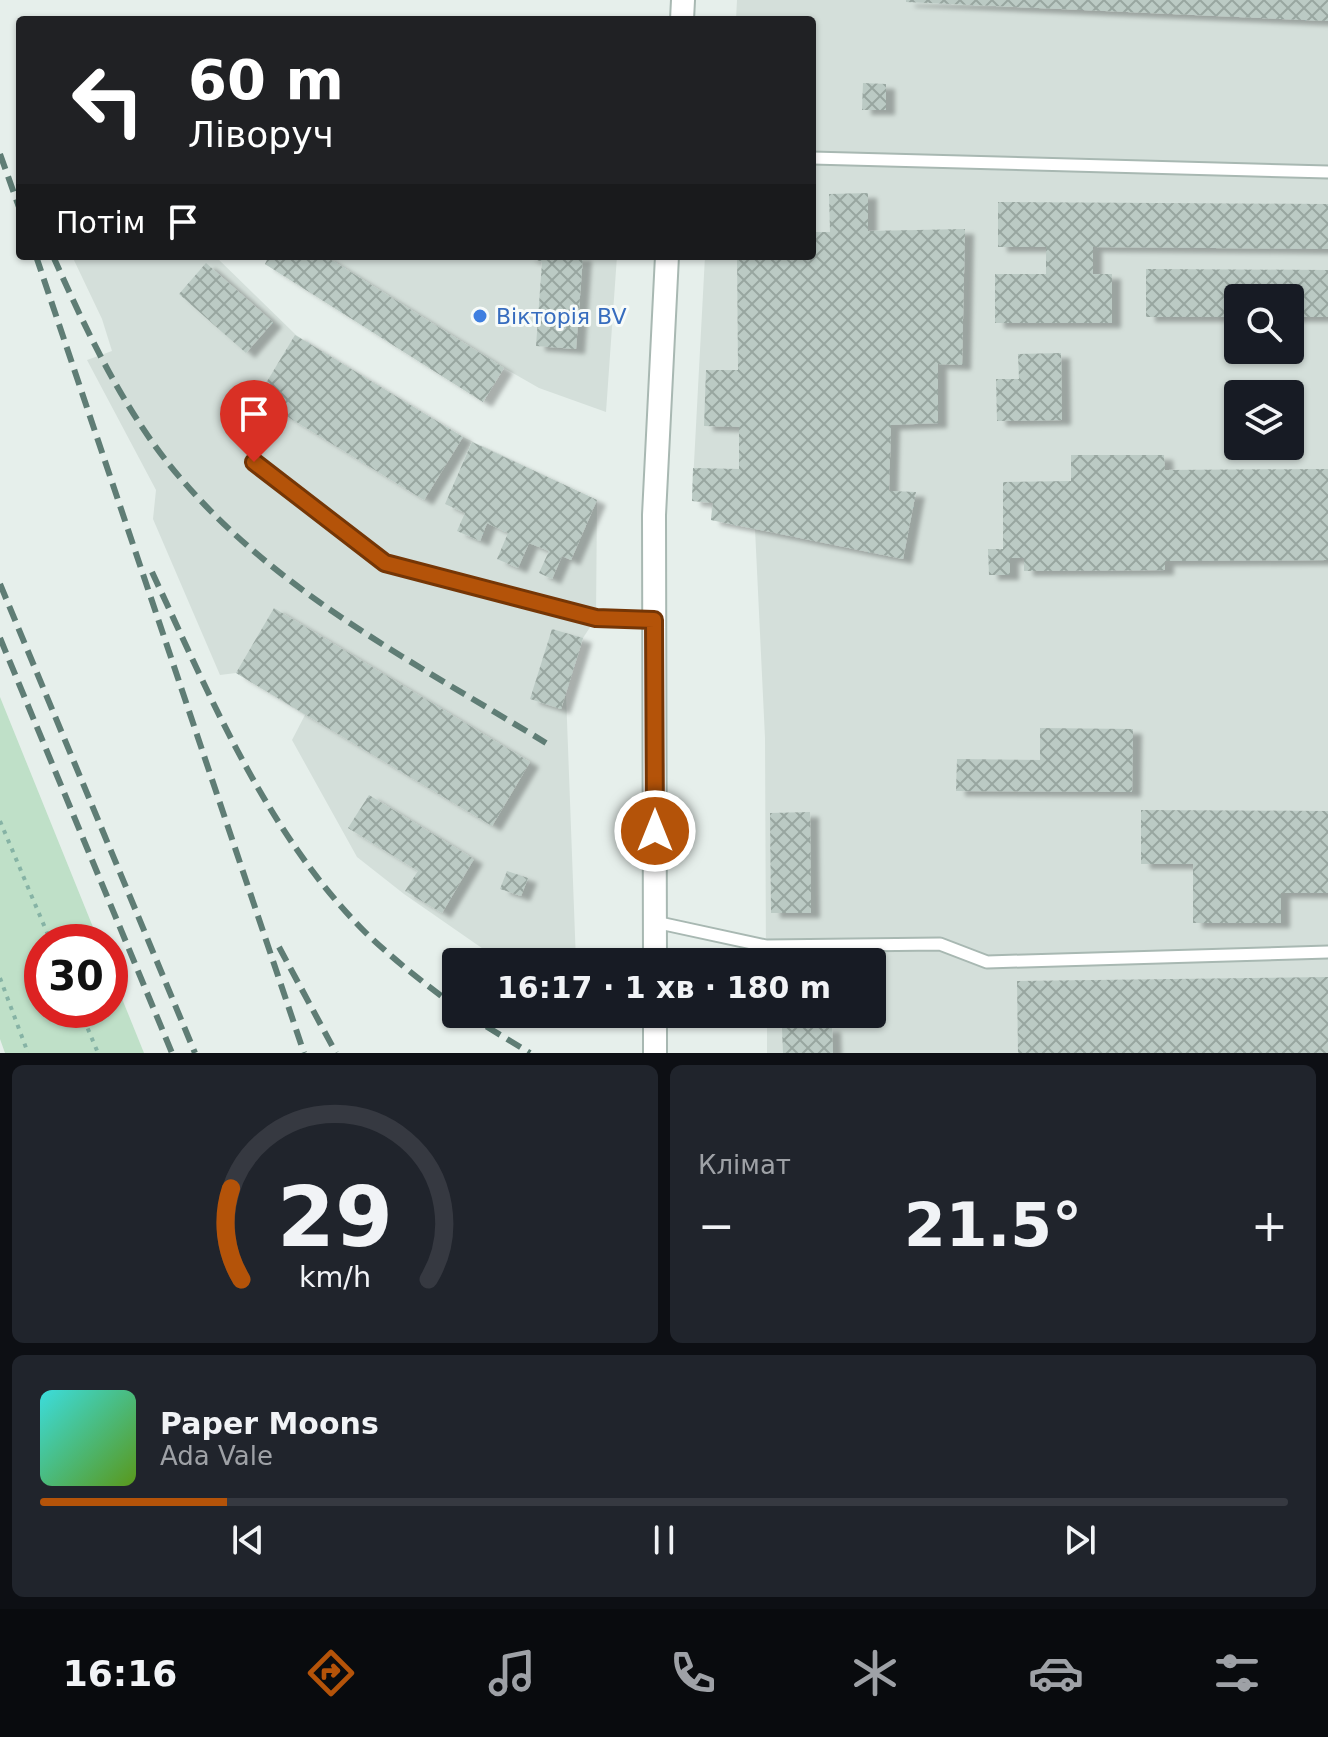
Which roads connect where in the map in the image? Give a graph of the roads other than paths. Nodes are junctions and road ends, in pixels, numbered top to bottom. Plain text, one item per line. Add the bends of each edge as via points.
1 (816, 158) edge
2 (1328, 172) edge
3 (667, 260) edge
4 (254, 462) dead end
5 (654, 620) junction
6 (655, 922) junction
7 (655, 948) edge
8 (1328, 952) edge
9 (655, 1028) edge
10 (655, 1053) edge

1 - 2 lane
3 - 5 street
4 - 5 lane via 385,563 596,618
5 - 6 street
6 - 7 street
6 - 8 lane via 766,946 940,944 987,962
9 - 10 street

